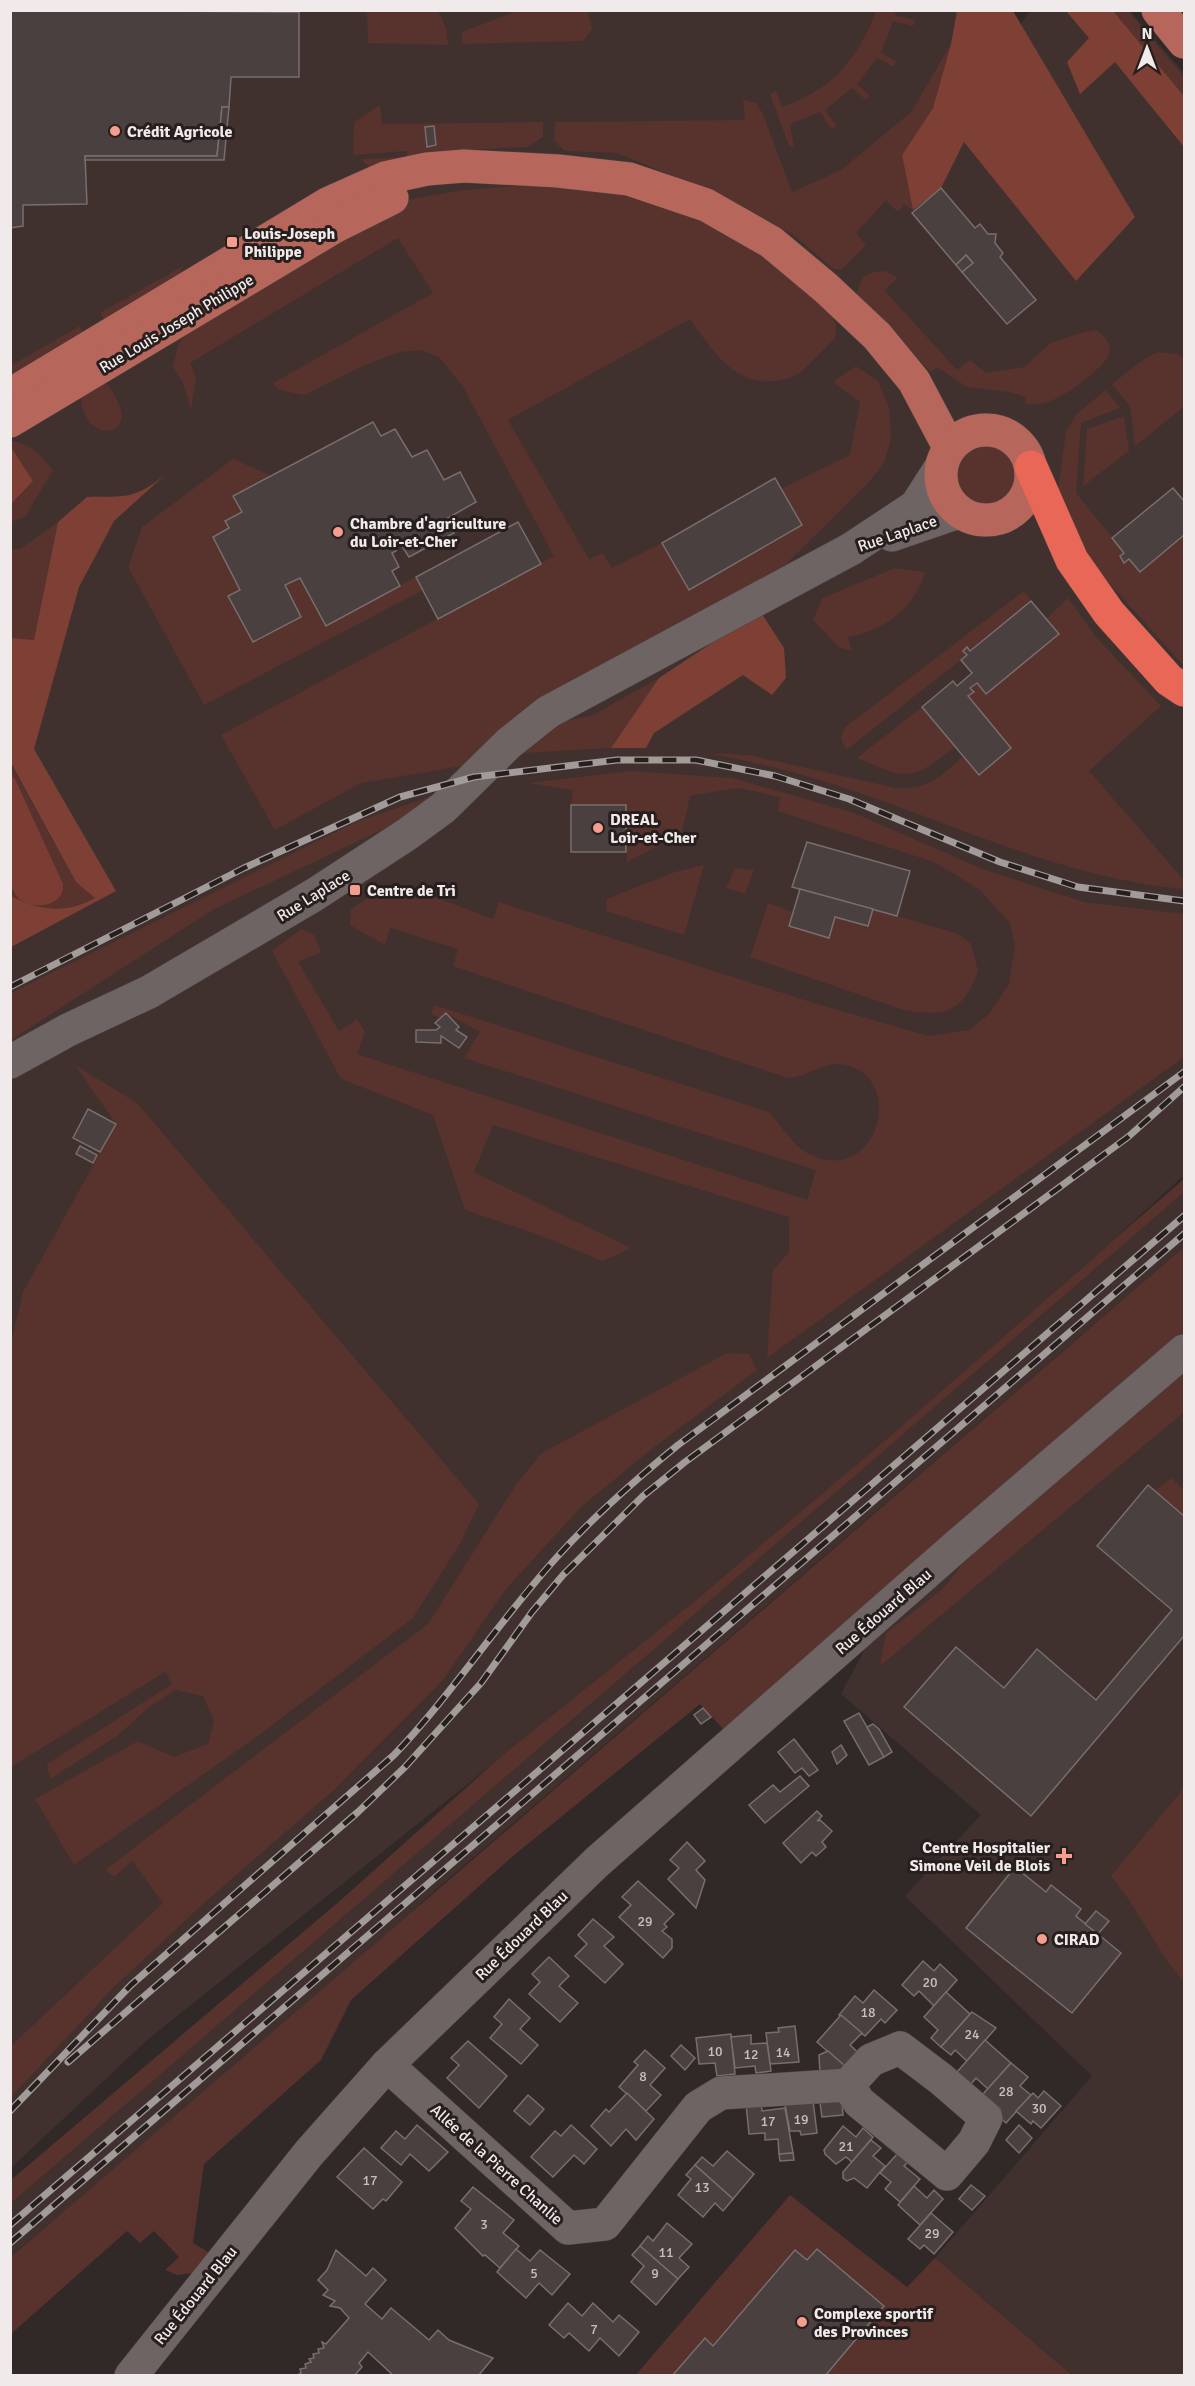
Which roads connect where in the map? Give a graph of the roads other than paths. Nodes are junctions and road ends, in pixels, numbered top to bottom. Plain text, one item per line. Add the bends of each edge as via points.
1 (1158, 10) edge
2 (1185, 42) edge
3 (510, 170) junction
4 (877, 336) joint
5 (914, 381) junction
6 (10, 395) edge
7 (10, 421) edge
8 (992, 430) junction
9 (945, 457) junction
10 (1031, 467) junction
11 (959, 512) junction
12 (851, 549) junction
13 (1185, 690) edge
14 (10, 1062) edge
15 (1185, 1351) edge
16 (387, 2065) junction
17 (848, 2085) dead end
18 (131, 2376) edge

1 - 2 main road
3 - 4 main road, Rue Louis Joseph Philippe via 629,179 706,205 771,242
3 - 6 main road, Rue Louis Joseph Philippe via 464,166 427,169 385,178 329,203
3 - 7 main road, Rue Louis Joseph Philippe via 457,178 398,195
4 - 5 main road, Rue Laplace
5 - 8 main road, Rue Laplace via 965,420
5 - 9 main road, Rue Laplace
8 - 9 main road, Rue Laplace via 965,435
8 - 10 main road, Rue Laplace via 1017,442
9 - 11 main road, Rue Laplace via 943,492
9 - 12 street, Rue Laplace via 916,506
10 - 11 main road, Rue Laplace via 1027,496 1017,509 988,521
10 - 13 highway via 1072,560 1109,613 1169,680
11 - 12 street, Rue Laplace
12 - 14 street, Rue Laplace via 548,712 426,822 314,895 149,992
15 - 16 street, Rue Édouard Blau via 597,1862
16 - 17 street, Allée de la Pierre Chanlie via 568,2228 605,2224 698,2107 721,2093
16 - 18 street, Rue Édouard Blau via 309,2153

